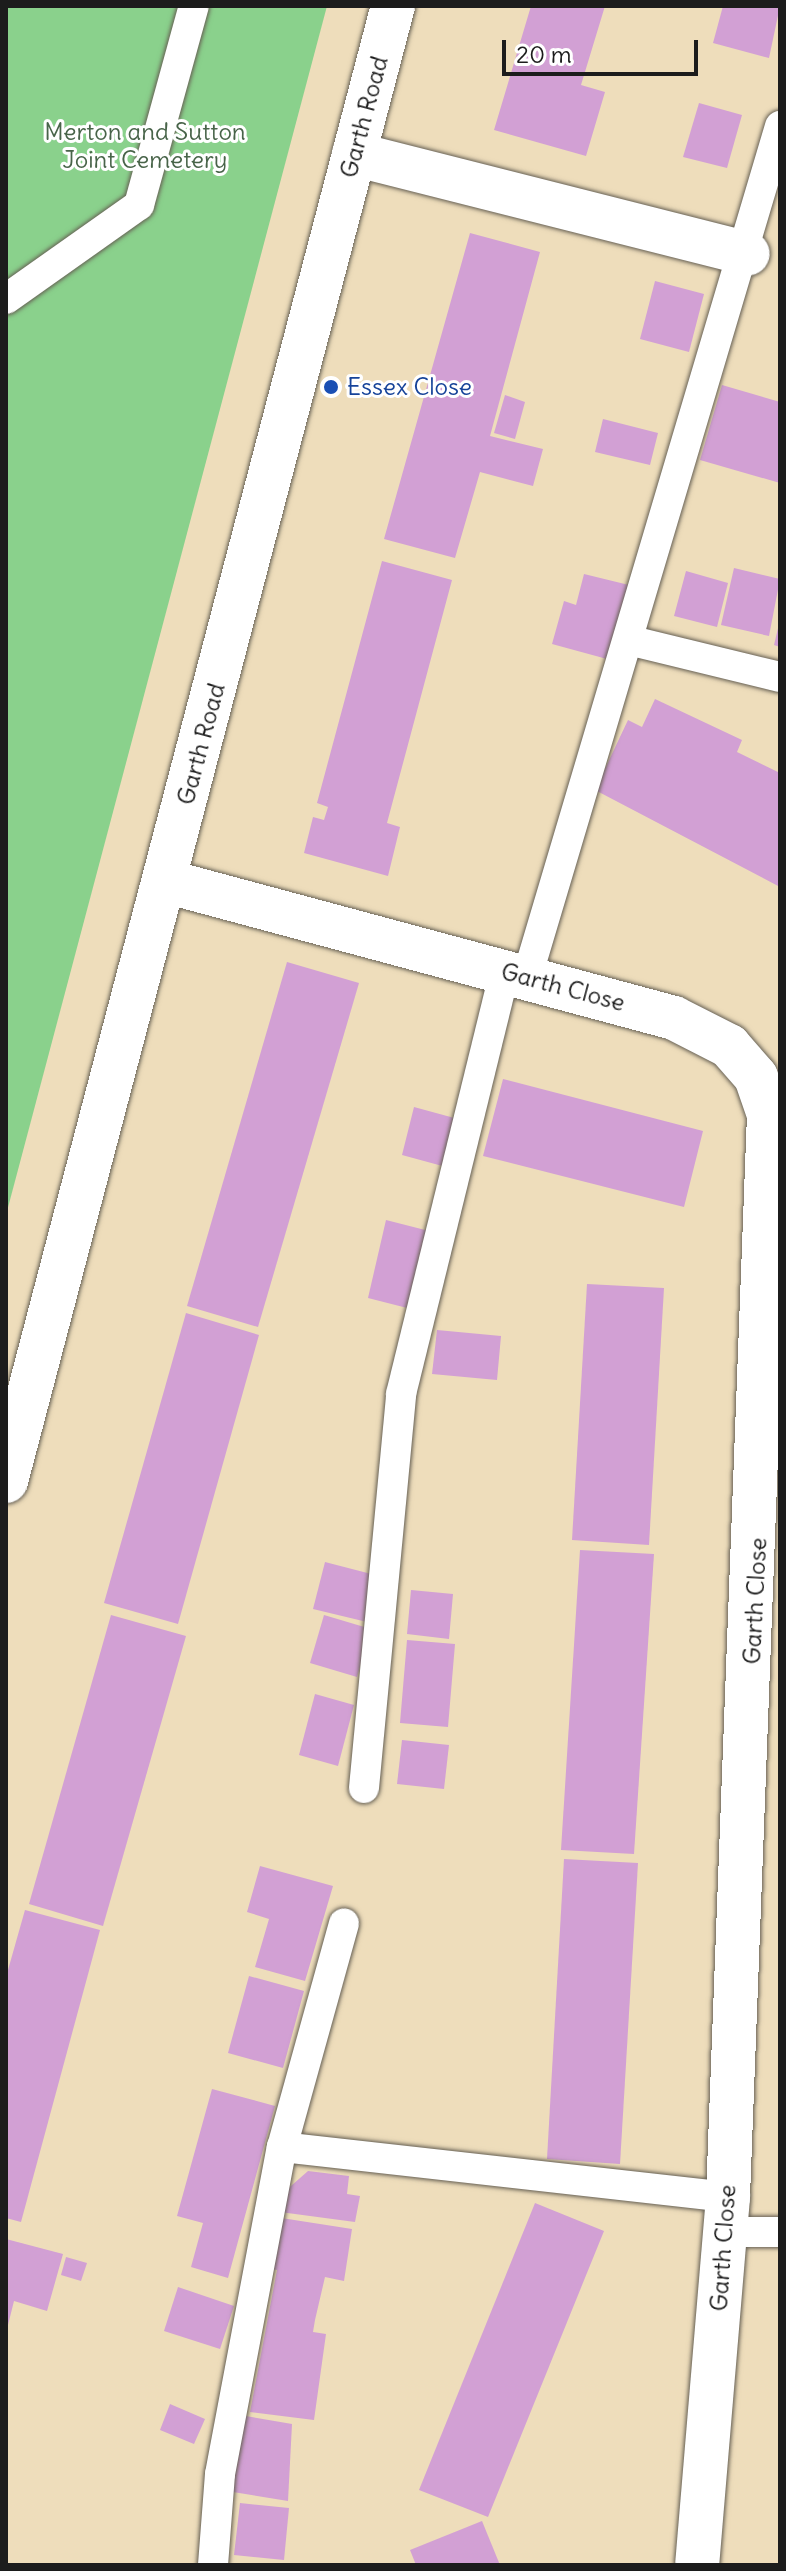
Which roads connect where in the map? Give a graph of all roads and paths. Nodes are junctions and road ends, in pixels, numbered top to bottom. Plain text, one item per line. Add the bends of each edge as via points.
1 (393, 6) edge
2 (198, 9) edge
3 (780, 126) edge
4 (354, 154) junction
5 (748, 254) junction
6 (6, 299) edge
7 (628, 640) junction
8 (780, 677) edge
9 (165, 881) junction
10 (516, 974) junction
11 (774, 1111) edge
12 (6, 1481) edge
13 (364, 1788) dead end
14 (344, 1923) dead end
15 (282, 2147) junction
16 (726, 2215) junction
17 (780, 2232) edge
18 (697, 2563) dead end
19 (213, 2565) edge

1 - 4 street, Garth Road
2 - 6 lane via 139,205
3 - 5 lane
4 - 5 street
4 - 9 street, Garth Road
5 - 7 lane
7 - 8 lane
7 - 10 lane
9 - 10 street, Garth Close
9 - 12 street, Garth Road
10 - 11 street, Garth Close via 674,1018 729,1046 756,1077
10 - 13 lane via 401,1394
11 - 16 street, Garth Close
14 - 15 lane
15 - 16 lane
15 - 19 lane via 220,2474
16 - 17 lane
16 - 18 street, Garth Close

